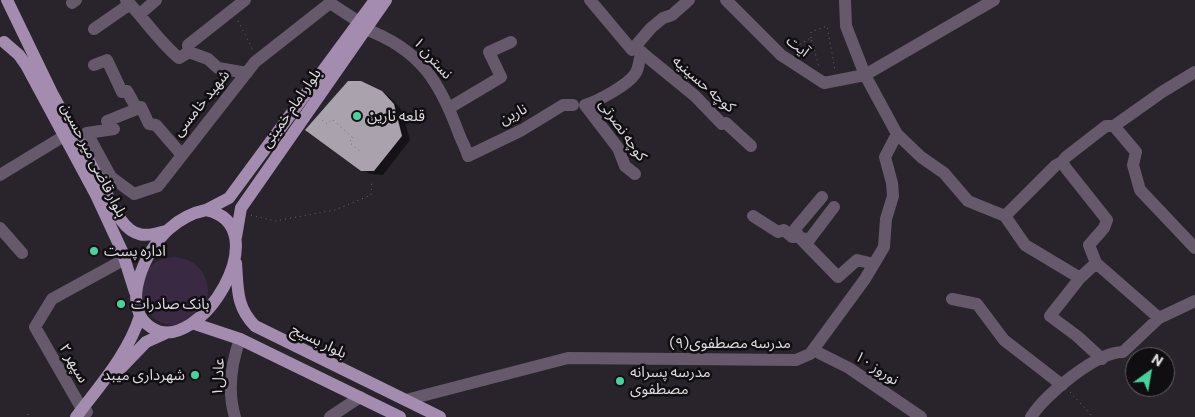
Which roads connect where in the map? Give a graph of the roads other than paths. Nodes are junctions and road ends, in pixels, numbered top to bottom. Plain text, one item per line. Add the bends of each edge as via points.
1 (7, 0) edge
2 (156, 0) edge
3 (245, 0) edge
4 (375, 0) edge
5 (386, 0) edge
6 (590, 0) edge
7 (689, 0) edge
8 (726, 0) edge
9 (845, 0) edge
10 (994, 0) edge
11 (128, 2) edge
12 (140, 14) junction
13 (362, 26) junction
14 (22, 28) junction
15 (94, 29) dead end
16 (2, 40) edge
17 (511, 42) dead end
18 (636, 50) junction
19 (189, 52) junction
20 (94, 65) dead end
21 (247, 72) junction
22 (1195, 72) edge
23 (865, 74) junction
24 (579, 105) junction
25 (449, 108) junction
26 (137, 109) junction
27 (1114, 126) junction
28 (898, 134) junction
29 (64, 136) junction
30 (82, 136) junction
31 (751, 146) dead end
32 (180, 154) junction
33 (468, 156) joint
34 (1062, 162) junction
35 (635, 174) dead end
36 (0, 175) edge
37 (822, 197) dead end
38 (834, 208) dead end
39 (206, 210) junction
40 (754, 216) dead end
41 (1005, 216) junction
42 (0, 228) edge
43 (168, 230) junction
44 (799, 237) junction
45 (236, 239) junction
46 (1195, 248) edge
47 (22, 253) dead end
48 (235, 254) junction
49 (125, 259) junction
50 (1096, 263) junction
51 (874, 264) junction
52 (1080, 278) junction
53 (952, 300) dead end
54 (1195, 301) edge
55 (138, 310) junction
56 (1159, 318) junction
57 (192, 323) junction
58 (166, 333) junction
59 (274, 337) junction
60 (240, 339) junction
61 (813, 350) junction
62 (266, 351) junction
63 (1102, 359) junction
64 (1062, 385) junction
65 (360, 397) junction
66 (406, 400) junction
67 (82, 414) edge
68 (235, 417) edge
69 (330, 417) edge
70 (400, 417) edge
71 (440, 417) edge
72 (921, 417) edge
73 (1031, 417) edge

1 - 14 main road, بلوار قاضی میر حسین
2 - 12 street
3 - 19 street via 188,45
4 - 13 main road, بلوار امام خمینی
5 - 13 main road, بلوار امام خمینی
6 - 18 street, کوچه حسینیه
7 - 18 street via 672,16 663,18 651,28
8 - 23 street, آیت via 781,55 824,83
9 - 23 street via 846,26
10 - 23 street, آیت
11 - 12 street
11 - 15 street
12 - 19 street via 179,58
13 - 21 street, شهید خامسی via 330,3
13 - 25 street, نسترن ۱ via 406,49 434,80
13 - 39 main road, بلوار امام خمینی via 229,198
13 - 45 main road, بلوار امام خمینی via 255,187 240,213
14 - 16 main road via 22,40 18,43
14 - 30 main road, بلوار قاضی میر حسین via 34,58
16 - 29 main road, بلوار قاضی میر حسین via 26,65
17 - 25 street via 490,52 501,77
18 - 24 street, نارین via 638,68 629,81
18 - 31 street, کوچه حسینیه
19 - 21 street via 208,59 218,68
20 - 26 street via 108,60 122,92 127,91
21 - 32 street, شهید خامسی
22 - 27 street
23 - 28 street
24 - 33 street, نارین via 563,105 522,130
24 - 35 street, کوچه نصرتی via 618,148 625,166
25 - 33 street, نسترن ۱
26 - 30 street
26 - 32 street via 141,107 149,124 156,125
27 - 34 street via 1106,126
27 - 46 street via 1136,152 1133,165 1140,190
28 - 41 street via 921,157 944,173 968,201
28 - 51 street, مدرسه مصطفوی(۹) via 885,157 893,196 886,219 884,247
29 - 36 street
29 - 49 main road, بلوار قاضی میر حسین
30 - 32 street, شهید خامسی via 111,177 134,194 158,186
30 - 43 main road, بلوار قاضی میر حسین via 128,230 150,236
34 - 41 street
34 - 50 street via 1107,220 1089,245
37 - 44 street via 795,229
38 - 44 street via 809,240
39 - 43 main road via 187,216
39 - 45 main road via 226,218
40 - 44 street via 778,232 784,230 792,237
41 - 52 street via 1025,245
42 - 47 street
43 - 55 main road via 147,258 137,289
44 - 51 street via 838,277 857,260
45 - 48 main road
48 - 57 main road via 225,285 216,300
48 - 59 main road, بلوار بسیج via 239,299 244,315
49 - 55 main road, بلوار قاضی میر حسین
49 - 67 street, سپهر ۲ via 52,299 35,327
50 - 52 street
50 - 56 street
51 - 61 street, مدرسه مصطفوی(۹)
52 - 63 street via 1050,316
53 - 64 street via 977,304 1004,340
54 - 56 street
55 - 58 main road via 146,325
55 - 67 main road via 134,333 124,352
56 - 63 street via 1122,352
57 - 58 main road
57 - 60 main road
58 - 67 main road via 146,342
59 - 62 main road via 268,338 264,344
59 - 66 main road, بلوار بسیج
60 - 62 main road
60 - 68 street, عادل۱ via 231,370
61 - 66 street, مدرسه مصطفوی(۹) via 796,360 568,358
61 - 72 street, نوروز ۱۰ via 857,373
62 - 65 main road
63 - 64 street via 1088,364
64 - 73 street
65 - 69 street
65 - 70 main road
66 - 71 main road, بلوار بسیج

